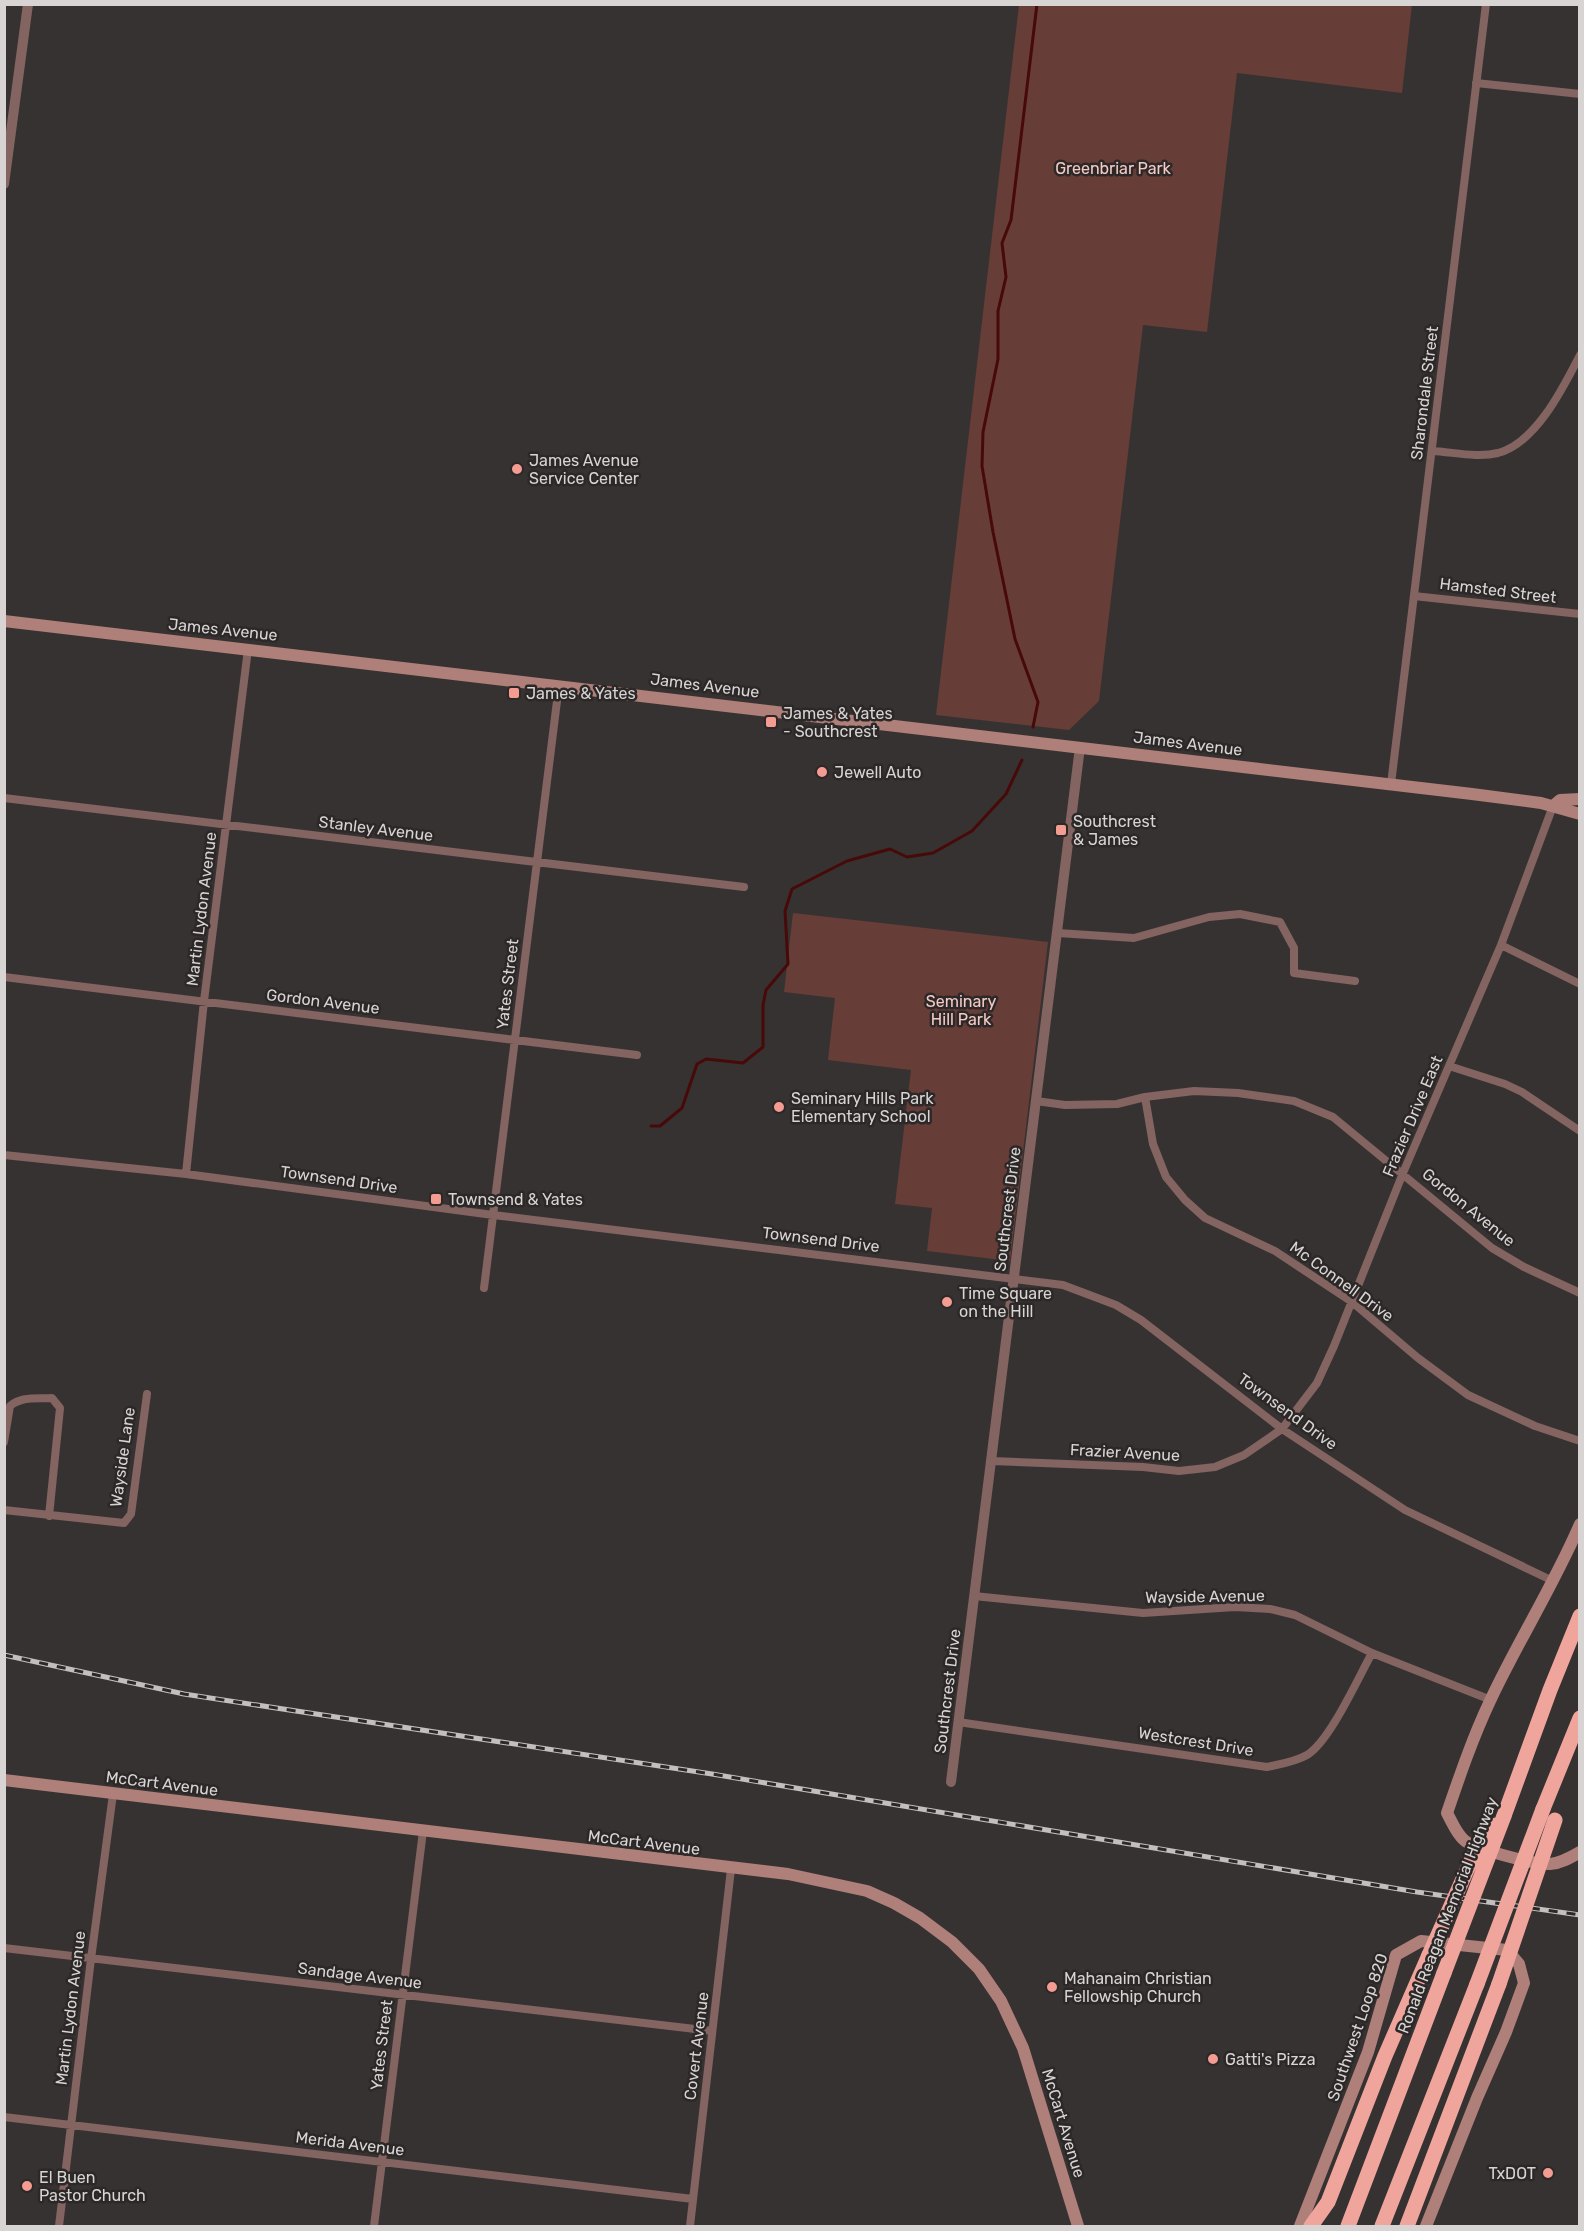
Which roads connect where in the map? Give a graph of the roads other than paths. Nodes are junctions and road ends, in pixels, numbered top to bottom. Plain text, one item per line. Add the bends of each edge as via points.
1 (28, 4) edge
2 (1486, 4) edge
3 (1476, 83) junction
4 (1580, 94) edge
5 (4, 184) edge
6 (1580, 355) edge
7 (1432, 451) junction
8 (1414, 596) junction
9 (1580, 615) edge
10 (4, 621) edge
11 (248, 649) junction
12 (559, 685) junction
13 (1080, 747) junction
14 (1391, 784) junction
15 (4, 798) edge
16 (1580, 800) edge
17 (1553, 806) junction
18 (1580, 814) edge
19 (228, 825) junction
20 (537, 862) junction
21 (744, 887) dead end
22 (1058, 933) junction
23 (1501, 945) junction
24 (4, 977) edge
25 (1355, 981) dead end
26 (1580, 984) edge
27 (204, 1001) junction
28 (515, 1040) junction
29 (637, 1055) dead end
30 (1449, 1066) junction
31 (1145, 1097) junction
32 (1036, 1101) junction
33 (1580, 1131) edge
34 (4, 1155) edge
35 (1403, 1173) junction
36 (186, 1174) junction
37 (493, 1215) junction
38 (1014, 1278) junction
39 (484, 1288) dead end
40 (1580, 1293) edge
41 (1352, 1302) junction
42 (147, 1394) dead end
43 (1282, 1429) junction
44 (1580, 1441) edge
45 (4, 1442) edge
46 (991, 1461) junction
47 (4, 1510) edge
48 (50, 1516) junction
49 (1580, 1524) edge
50 (1553, 1581) junction
51 (974, 1596) junction
52 (1580, 1617) edge
53 (1372, 1653) junction
54 (1491, 1700) junction
55 (1580, 1718) edge
56 (958, 1722) junction
57 (1558, 1772) junction
58 (4, 1780) edge
59 (951, 1782) dead end
60 (113, 1794) junction
61 (1504, 1816) junction
62 (423, 1831) junction
63 (1580, 1852) edge
64 (731, 1869) junction
65 (4, 1948) edge
66 (91, 1959) junction
67 (402, 1995) junction
68 (712, 2031) junction
69 (4, 2117) edge
70 (72, 2125) junction
71 (382, 2162) junction
72 (693, 2199) junction
73 (59, 2226) edge
74 (374, 2226) edge
75 (690, 2226) edge
76 (1078, 2226) edge
77 (1300, 2226) edge
78 (1311, 2226) edge
79 (1348, 2226) edge
80 (1382, 2226) edge
81 (1407, 2226) edge
82 (1426, 2226) edge

1 - 5 street
2 - 3 street, Sharondale Street
3 - 4 street
3 - 7 street, Sharondale Street
6 - 7 street via 1544,418 1508,449 1482,455
7 - 8 street, Sharondale Street
8 - 9 street, Hamsted Street
8 - 14 street, Sharondale Street
10 - 11 main road, James Avenue
11 - 12 main road, James Avenue
11 - 19 street, Martin Lydon Avenue
12 - 13 main road, James Avenue
12 - 20 street, Yates Street
13 - 14 main road, James Avenue
13 - 22 street, Southcrest Drive
14 - 17 main road, James Avenue
15 - 19 street, Stanley Avenue
16 - 17 main road via 1560,800
17 - 18 main road, James Avenue
17 - 23 street, Frazier Drive East
19 - 20 street, Stanley Avenue
19 - 27 street, Martin Lydon Avenue
20 - 21 street, Stanley Avenue
20 - 28 street, Yates Street
22 - 25 street via 1134,938 1209,917 1240,914 1280,922 1294,948 1294,973
22 - 32 street, Southcrest Drive
23 - 26 street
23 - 30 street, Frazier Drive East
24 - 27 street, Gordon Avenue
27 - 28 street, Gordon Avenue
27 - 36 street, Martin Lydon Avenue
28 - 29 street, Gordon Avenue
28 - 37 street, Yates Street
30 - 33 street via 1522,1092
30 - 35 street, Frazier Drive East
31 - 32 street, Gordon Avenue via 1117,1104
31 - 35 street, Gordon Avenue via 1194,1091 1294,1101 1333,1117
31 - 41 street, Mc Connell Drive via 1153,1144 1166,1177 1185,1200 1205,1218 1275,1251
32 - 38 street, Southcrest Drive
34 - 36 street, Townsend Drive
35 - 40 street, Gordon Avenue via 1492,1248
35 - 41 street, Frazier Drive East
36 - 37 street, Townsend Drive
37 - 38 street, Townsend Drive
37 - 39 street, Yates Street
38 - 43 street, Townsend Drive via 1063,1285 1116,1305
38 - 46 street, Southcrest Drive
41 - 43 street, Frazier Drive East via 1317,1383
41 - 44 street, Mc Connell Drive via 1468,1395 1535,1426
42 - 48 street, Wayside Lane via 131,1514 123,1523
43 - 46 street, Frazier Avenue via 1244,1455 1215,1467 1179,1471
43 - 50 street, Townsend Drive via 1405,1510
45 - 48 street via 10,1406 16,1401 52,1398 60,1408
46 - 51 street, Southcrest Drive
47 - 48 street
49 - 50 main road
50 - 54 main road
51 - 53 street, Wayside Avenue via 1143,1613 1234,1607 1270,1609 1295,1615
51 - 56 street, Southcrest Drive
52 - 61 highway, Ronald Reagan Memorial Highway
53 - 54 street, Wayside Avenue
53 - 56 street, Westcrest Drive via 1323,1739 1308,1754 1267,1767
54 - 63 main road via 1447,1813 1454,1827 1465,1841 1475,1845 1548,1864 1571,1859
55 - 57 highway
56 - 59 street, Southcrest Drive
57 - 80 highway, bridge
57 - 81 highway, bridge via 1555,1820 1499,1984
58 - 60 main road, McCart Avenue
60 - 62 main road, McCart Avenue
60 - 66 street, Martin Lydon Avenue
61 - 78 highway, bridge via 1474,1852 1385,2056 1328,2202
61 - 79 highway, Ronald Reagan Memorial Highway, bridge
62 - 64 main road, McCart Avenue
62 - 67 street, Yates Street
64 - 68 street, Covert Avenue
64 - 76 main road, McCart Avenue via 807,1877 867,1891 920,1918 979,1969 1008,2013 1023,2048
65 - 66 street, Sandage Avenue
66 - 67 street, Sandage Avenue
66 - 70 street, Martin Lydon Avenue
67 - 68 street, Sandage Avenue
67 - 71 street, Yates Street
68 - 72 street, Covert Avenue
69 - 70 street, Merida Avenue
70 - 71 street, Merida Avenue
70 - 73 street, Martin Lydon Avenue
71 - 72 street, Merida Avenue
71 - 74 street, Yates Street
72 - 75 street, Covert Avenue
77 - 82 main road, Southwest Loop 820 via 1368,2052 1396,1955 1421,1941 1506,1950 1518,1964 1524,1983

